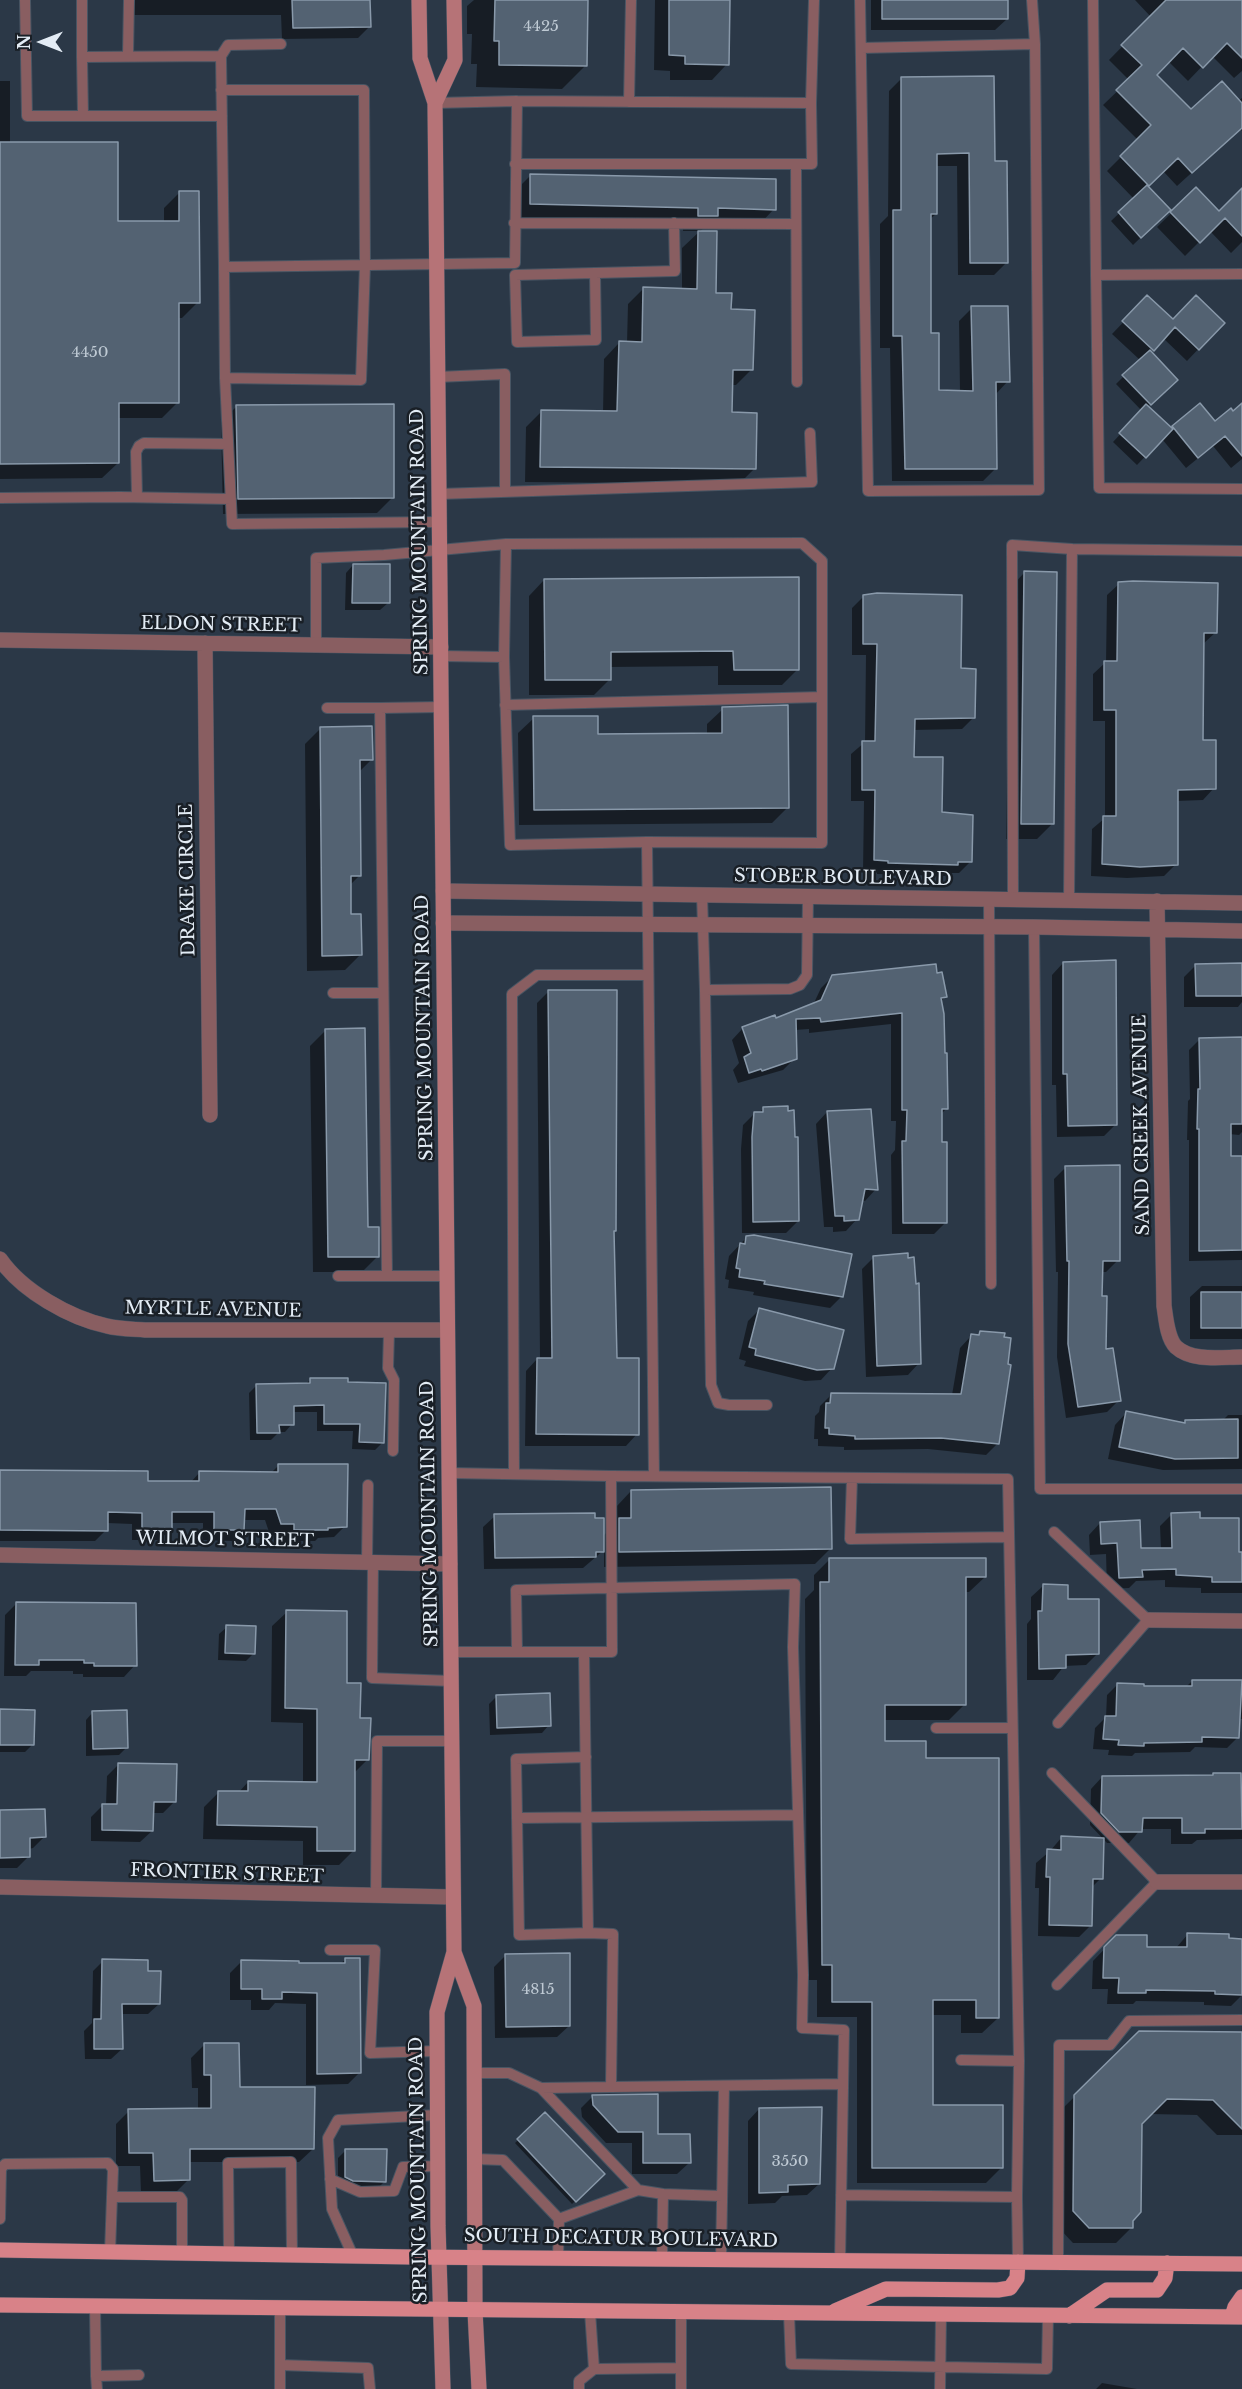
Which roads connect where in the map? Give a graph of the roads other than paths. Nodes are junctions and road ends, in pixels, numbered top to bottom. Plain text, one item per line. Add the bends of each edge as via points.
1 (25, 0) edge
2 (82, 0) edge
3 (129, 0) edge
4 (419, 0) edge
5 (454, 0) edge
6 (631, 0) edge
7 (814, 0) edge
8 (860, 0) edge
9 (1032, 0) edge
10 (1093, 0) edge
11 (281, 44) dead end
12 (1035, 44) junction
13 (861, 48) junction
14 (128, 56) junction
15 (221, 56) junction
16 (82, 57) junction
17 (221, 90) junction
18 (517, 101) junction
19 (629, 102) junction
20 (435, 103) junction
21 (811, 103) junction
22 (82, 116) junction
23 (222, 116) junction
24 (515, 164) junction
25 (796, 164) junction
26 (514, 223) junction
27 (674, 224) junction
28 (796, 224) junction
29 (515, 263) junction
30 (437, 264) junction
31 (365, 265) junction
32 (224, 267) junction
33 (595, 273) junction
34 (1242, 274) edge
35 (515, 275) junction
36 (1096, 275) junction
37 (438, 376) junction
38 (225, 378) junction
39 (797, 382) dead end
40 (810, 433) dead end
41 (228, 444) junction
42 (1242, 489) edge
43 (505, 492) junction
44 (439, 494) junction
45 (137, 497) junction
46 (0, 498) edge
47 (231, 499) junction
48 (440, 522) junction
49 (506, 544) junction
50 (440, 549) junction
51 (1072, 549) junction
52 (1242, 550) edge
53 (0, 640) edge
54 (206, 643) junction
55 (316, 646) junction
56 (441, 652) junction
57 (504, 657) junction
58 (822, 697) junction
59 (505, 705) junction
60 (441, 707) junction
61 (327, 708) dead end
62 (380, 708) junction
63 (647, 842) junction
64 (443, 891) junction
65 (648, 893) junction
66 (702, 894) junction
67 (808, 897) junction
68 (989, 900) junction
69 (1013, 900) junction
70 (1069, 900) junction
71 (1157, 901) junction
72 (1242, 903) edge
73 (443, 923) junction
74 (648, 924) junction
75 (703, 925) junction
76 (807, 927) junction
77 (1034, 927) junction
78 (991, 928) junction
79 (1158, 928) junction
80 (1242, 931) edge
81 (648, 975) junction
82 (705, 990) junction
83 (333, 993) dead end
84 (383, 993) junction
85 (210, 1115) dead end
86 (0, 1259) edge
87 (338, 1276) dead end
88 (387, 1276) junction
89 (447, 1276) junction
90 (991, 1284) dead end
91 (447, 1330) junction
92 (389, 1332) junction
93 (1242, 1358) edge
94 (767, 1406) dead end
95 (393, 1451) dead end
96 (449, 1473) junction
97 (514, 1473) junction
98 (611, 1476) junction
99 (654, 1476) junction
100 (852, 1478) junction
101 (368, 1485) dead end
102 (1242, 1489) edge
103 (1054, 1532) dead end
104 (1008, 1537) junction
105 (0, 1555) edge
106 (370, 1562) junction
107 (450, 1564) junction
108 (613, 1589) junction
109 (1148, 1620) junction
110 (1242, 1621) edge
111 (451, 1652) junction
112 (517, 1652) junction
113 (585, 1653) junction
114 (451, 1681) junction
115 (1058, 1724) dead end
116 (936, 1728) dead end
117 (1012, 1728) junction
118 (451, 1741) junction
119 (586, 1757) junction
120 (1052, 1773) dead end
121 (798, 1815) junction
122 (587, 1816) junction
123 (517, 1818) junction
124 (1157, 1882) junction
125 (1242, 1882) edge
126 (0, 1887) edge
127 (376, 1897) junction
128 (453, 1898) junction
129 (588, 1933) junction
130 (330, 1950) dead end
131 (454, 1952) junction
132 (1057, 1985) dead end
133 (1242, 2020) edge
134 (437, 2051) junction
135 (961, 2060) dead end
136 (1019, 2061) junction
137 (474, 2073) junction
138 (843, 2084) junction
139 (724, 2086) junction
140 (611, 2087) junction
141 (541, 2088) junction
142 (437, 2115) junction
143 (475, 2159) junction
144 (438, 2166) junction
145 (330, 2179) junction
146 (638, 2190) junction
147 (663, 2194) junction
148 (841, 2195) junction
149 (722, 2196) junction
150 (1017, 2197) junction
151 (112, 2198) junction
152 (0, 2219) edge
153 (559, 2219) junction
154 (0, 2250) edge
155 (110, 2252) junction
156 (182, 2253) junction
157 (229, 2254) junction
158 (292, 2254) junction
159 (353, 2256) junction
160 (439, 2257) junction
161 (476, 2257) junction
162 (558, 2258) junction
163 (662, 2259) junction
164 (721, 2260) junction
165 (840, 2261) junction
166 (1018, 2262) junction
167 (1058, 2263) junction
168 (1167, 2263) junction
169 (1242, 2264) edge
170 (1242, 2297) edge
171 (0, 2305) edge
172 (95, 2306) junction
173 (280, 2309) junction
174 (440, 2311) junction
175 (476, 2311) junction
176 (590, 2312) junction
177 (681, 2313) junction
178 (789, 2314) junction
179 (829, 2314) junction
180 (941, 2315) junction
181 (1048, 2316) junction
182 (1069, 2316) junction
183 (1237, 2317) edge
184 (280, 2365) junction
185 (940, 2367) junction
186 (681, 2368) junction
187 (594, 2369) junction
188 (139, 2375) dead end
189 (96, 2376) junction
190 (96, 2389) edge
191 (280, 2389) edge
192 (370, 2389) edge
193 (443, 2389) edge
194 (479, 2389) edge
195 (579, 2389) edge
196 (681, 2389) edge
197 (940, 2389) edge

1 - 22 lane via 27,116
2 - 16 lane
3 - 14 lane
4 - 20 main road, SPRING MOUNTAIN ROAD via 420,58
5 - 20 main road, SPRING MOUNTAIN ROAD via 455,60
6 - 19 lane
7 - 21 lane
8 - 13 lane
9 - 12 lane
10 - 36 lane
11 - 15 lane via 228,45
12 - 13 lane
12 - 13 lane via 1039,490 868,491
14 - 15 lane
14 - 16 lane
15 - 17 lane
16 - 22 lane
17 - 23 lane
17 - 31 lane via 364,90
18 - 19 lane
18 - 20 lane
18 - 24 lane
19 - 21 lane
20 - 30 main road, SPRING MOUNTAIN ROAD
21 - 25 lane via 812,164
22 - 23 lane
23 - 32 lane
24 - 25 lane
24 - 26 lane
25 - 28 lane
26 - 27 lane
26 - 29 lane
27 - 28 lane
27 - 33 lane via 675,272
28 - 39 lane
29 - 30 lane
29 - 35 lane
30 - 31 lane
30 - 37 main road, SPRING MOUNTAIN ROAD
31 - 32 lane
31 - 38 lane via 361,380
32 - 38 lane
33 - 35 lane
33 - 35 lane via 596,340 562,341 517,342
34 - 36 lane
36 - 42 lane via 1099,488
37 - 43 lane via 505,374
37 - 44 main road, SPRING MOUNTAIN ROAD
38 - 41 lane
40 - 43 lane via 812,482
41 - 45 lane via 144,443 136,452
41 - 47 lane
43 - 44 lane
44 - 48 main road, SPRING MOUNTAIN ROAD
45 - 46 lane
45 - 47 lane
47 - 48 lane via 232,524
48 - 50 main road, SPRING MOUNTAIN ROAD
49 - 50 lane
49 - 57 lane
49 - 58 lane via 802,543 822,561
50 - 55 lane via 316,558
50 - 56 main road, SPRING MOUNTAIN ROAD
51 - 52 lane
51 - 69 lane via 1012,545
51 - 70 lane
53 - 54 street, ELDON STREET
54 - 55 street, ELDON STREET
54 - 85 street, DRAKE CIRCLE
55 - 56 street, ELDON STREET
56 - 57 lane
56 - 60 main road, SPRING MOUNTAIN ROAD
57 - 59 lane
58 - 59 lane
58 - 63 lane via 822,843
59 - 63 lane via 510,845
60 - 62 lane
60 - 64 main road, SPRING MOUNTAIN ROAD
61 - 62 lane
62 - 84 lane
63 - 65 lane
64 - 65 street, STOBER BOULEVARD
64 - 73 main road, SPRING MOUNTAIN ROAD
65 - 66 street, STOBER BOULEVARD
65 - 74 lane
66 - 67 street, STOBER BOULEVARD
66 - 75 lane
67 - 68 street, STOBER BOULEVARD
67 - 76 lane
68 - 69 street, STOBER BOULEVARD
68 - 78 lane
69 - 70 street, STOBER BOULEVARD
70 - 71 street, STOBER BOULEVARD
71 - 72 street, STOBER BOULEVARD
71 - 79 street, SAND CREEK AVENUE
73 - 74 street
73 - 89 main road, SPRING MOUNTAIN ROAD
74 - 75 street
74 - 81 lane
75 - 76 street
75 - 82 lane
76 - 78 street
76 - 82 lane via 807,975 800,985 790,989
77 - 78 street
77 - 79 street
77 - 102 lane via 1040,1489
78 - 90 lane
79 - 80 street
79 - 93 street, SAND CREEK AVENUE via 1167,1329 1176,1347 1197,1356
81 - 97 lane via 537,975 512,994
81 - 99 lane
82 - 94 lane via 711,1385 718,1402 729,1406
83 - 84 lane
84 - 88 lane
86 - 92 street, MYRTLE AVENUE via 34,1292 72,1315 108,1327
87 - 88 lane
88 - 89 lane
89 - 91 main road, SPRING MOUNTAIN ROAD
91 - 92 street, MYRTLE AVENUE
91 - 96 main road, SPRING MOUNTAIN ROAD
92 - 95 lane via 388,1368 394,1380
96 - 97 lane
96 - 107 main road, SPRING MOUNTAIN ROAD
97 - 98 lane
98 - 99 lane
98 - 108 lane
99 - 100 lane
100 - 104 lane via 1008,1479
100 - 104 lane via 850,1539
101 - 106 lane
103 - 109 lane
104 - 117 lane
105 - 106 street, WILMOT STREET
106 - 107 street, WILMOT STREET
106 - 114 lane via 372,1678
107 - 111 main road, SPRING MOUNTAIN ROAD
108 - 112 lane via 516,1590
108 - 113 lane via 612,1652
108 - 121 lane via 795,1584
109 - 110 street
109 - 115 lane
111 - 112 lane
111 - 114 main road, SPRING MOUNTAIN ROAD
112 - 113 lane
113 - 119 lane
114 - 118 main road, SPRING MOUNTAIN ROAD
116 - 117 lane
117 - 136 lane
118 - 127 lane via 377,1741
118 - 128 main road, SPRING MOUNTAIN ROAD
119 - 122 lane
119 - 123 lane via 516,1759
120 - 124 lane
121 - 122 lane
121 - 138 lane via 802,2028 844,2030
122 - 123 lane
122 - 129 lane
123 - 129 lane via 519,1935
124 - 125 street
124 - 132 lane
126 - 127 street, FRONTIER STREET
127 - 128 street, FRONTIER STREET
128 - 131 main road, SPRING MOUNTAIN ROAD
129 - 140 lane via 613,1934
130 - 134 lane via 375,1950 370,2053
131 - 134 main road, SPRING MOUNTAIN ROAD via 437,2012
131 - 137 main road, SPRING MOUNTAIN ROAD via 474,2006
133 - 167 lane via 1129,2020 1110,2045 1059,2045
134 - 142 main road, SPRING MOUNTAIN ROAD
135 - 136 lane
136 - 150 lane
137 - 141 lane via 510,2073
137 - 143 main road, SPRING MOUNTAIN ROAD
138 - 139 lane
138 - 148 lane
139 - 140 lane
139 - 149 lane
140 - 141 lane
141 - 146 lane
142 - 144 main road, SPRING MOUNTAIN ROAD
142 - 145 lane via 338,2120 328,2138
143 - 153 lane via 503,2160
143 - 161 main road, SPRING MOUNTAIN ROAD
144 - 145 lane via 403,2167 394,2191 360,2192
144 - 160 main road, SPRING MOUNTAIN ROAD
145 - 159 lane via 332,2209
146 - 147 lane
146 - 153 lane
147 - 149 lane
147 - 163 lane
148 - 150 lane
148 - 165 lane
149 - 164 lane
150 - 166 lane
151 - 152 lane via 113,2169 108,2163 5,2164 1,2169
151 - 155 lane
151 - 156 lane via 180,2198
153 - 162 lane
154 - 155 main road, SOUTH DECATUR BOULEVARD
155 - 156 main road, SOUTH DECATUR BOULEVARD
156 - 157 main road, SOUTH DECATUR BOULEVARD
157 - 158 main road, SOUTH DECATUR BOULEVARD
157 - 158 lane via 228,2163 291,2162
158 - 159 main road, SOUTH DECATUR BOULEVARD
159 - 160 main road, SOUTH DECATUR BOULEVARD
160 - 161 main road, SOUTH DECATUR BOULEVARD
160 - 174 main road, SPRING MOUNTAIN ROAD
161 - 162 main road, SOUTH DECATUR BOULEVARD
161 - 175 main road, SPRING MOUNTAIN ROAD
162 - 163 main road, SOUTH DECATUR BOULEVARD
163 - 164 main road, SOUTH DECATUR BOULEVARD
164 - 165 main road, SOUTH DECATUR BOULEVARD
165 - 166 main road, SOUTH DECATUR BOULEVARD
166 - 167 main road, SOUTH DECATUR BOULEVARD
166 - 179 main road via 1017,2278 1010,2288 886,2289
167 - 168 main road, SOUTH DECATUR BOULEVARD
168 - 169 main road, SOUTH DECATUR BOULEVARD
168 - 182 main road via 1166,2278 1157,2290 1107,2290
170 - 183 main road via 1234,2307
171 - 172 main road
172 - 173 main road
172 - 189 lane
173 - 174 main road
173 - 184 lane
174 - 175 main road
174 - 193 main road, SPRING MOUNTAIN ROAD
175 - 176 main road
175 - 194 main road, SPRING MOUNTAIN ROAD
176 - 177 main road
176 - 187 lane
177 - 178 main road
177 - 186 lane
178 - 179 main road
178 - 185 lane via 791,2364
179 - 180 main road
180 - 181 main road
180 - 185 lane
181 - 182 main road
181 - 185 lane via 1047,2369
182 - 183 main road
184 - 191 lane
184 - 192 lane via 368,2368
185 - 197 lane
186 - 187 lane
186 - 196 lane
187 - 195 lane via 579,2381
188 - 189 lane
189 - 190 lane

